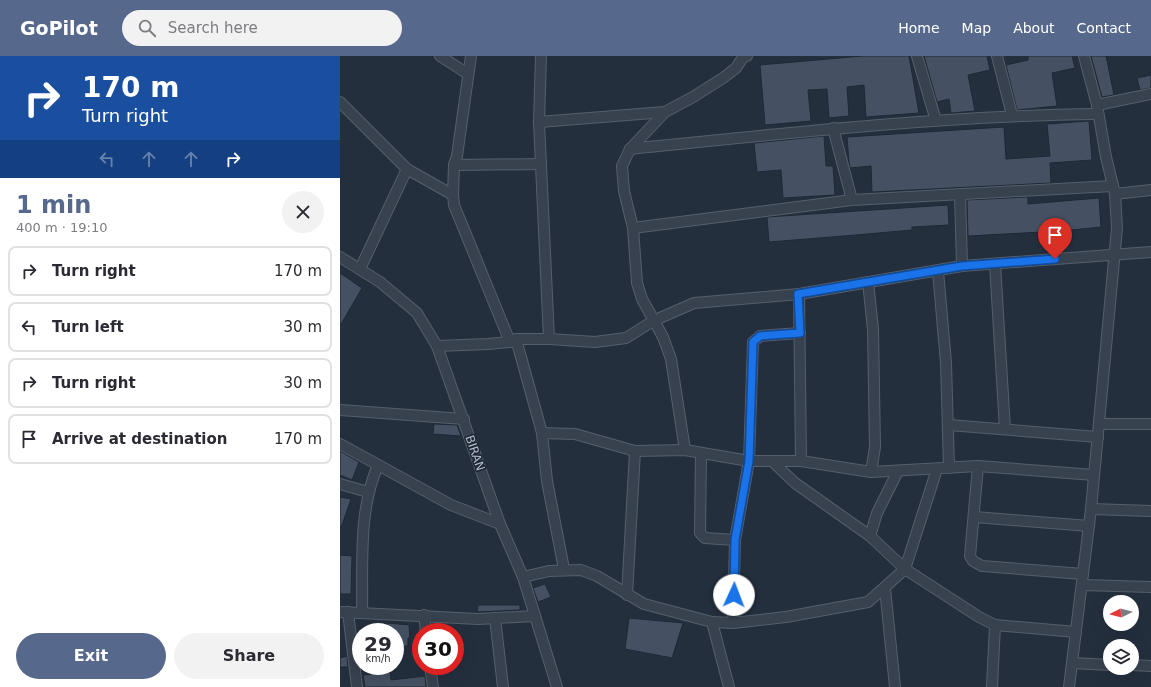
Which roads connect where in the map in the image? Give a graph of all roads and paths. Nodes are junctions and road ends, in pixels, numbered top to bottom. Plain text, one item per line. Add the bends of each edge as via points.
1 (440, 56) edge
2 (471, 56) edge
3 (541, 56) edge
4 (744, 56) edge
5 (917, 56) edge
6 (997, 56) edge
7 (1084, 56) edge
8 (468, 74) junction
9 (1151, 94) edge
10 (340, 102) edge
11 (1098, 109) junction
12 (665, 112) junction
13 (1012, 115) junction
14 (936, 120) junction
15 (539, 122) junction
16 (833, 128) junction
17 (630, 149) junction
18 (541, 164) junction
19 (454, 166) junction
20 (407, 169) junction
21 (1114, 190) junction
22 (1151, 190) edge
23 (960, 194) junction
24 (453, 195) junction
25 (852, 200) junction
26 (633, 228) junction
27 (1151, 252) edge
28 (1115, 254) junction
29 (340, 257) edge
30 (995, 264) junction
31 (962, 266) junction
32 (360, 269) junction
33 (938, 271) junction
34 (868, 282) junction
35 (798, 294) junction
36 (653, 321) junction
37 (800, 333) junction
38 (549, 339) junction
39 (513, 341) junction
40 (437, 346) junction
41 (340, 410) edge
42 (464, 419) junction
43 (1099, 424) junction
44 (1151, 424) edge
45 (949, 425) junction
46 (1005, 429) junction
47 (542, 433) junction
48 (1098, 437) junction
49 (340, 444) edge
50 (685, 450) junction
51 (635, 451) junction
52 (701, 453) junction
53 (749, 461) junction
54 (772, 461) junction
55 (802, 462) junction
56 (378, 466) junction
57 (978, 466) junction
58 (949, 468) junction
59 (937, 469) junction
60 (898, 471) junction
61 (871, 472) junction
62 (1094, 475) junction
63 (340, 484) edge
64 (368, 492) junction
65 (1091, 509) junction
66 (1151, 511) edge
67 (975, 517) junction
68 (500, 524) junction
69 (1089, 526) junction
70 (870, 536) junction
71 (735, 540) junction
72 (564, 569) junction
73 (905, 569) junction
74 (1083, 574) junction
75 (523, 577) junction
76 (1082, 585) junction
77 (1151, 587) edge
78 (885, 588) junction
79 (627, 594) junction
80 (344, 612) edge
81 (362, 612) junction
82 (424, 615) junction
83 (535, 616) junction
84 (495, 618) junction
85 (712, 622) junction
86 (425, 623) edge
87 (733, 623) junction
88 (995, 625) junction
89 (1076, 632) junction
90 (1072, 663) junction
91 (1103, 665) edge
92 (1139, 665) edge
93 (1151, 666) edge
94 (431, 675) edge
95 (358, 687) edge
96 (433, 687) edge
97 (503, 687) edge
98 (557, 687) edge
99 (729, 687) edge
100 (895, 687) edge
101 (992, 687) edge
102 (1069, 687) edge

1 - 8 street
2 - 8 street
3 - 15 street
4 - 12 street via 736,68 723,78
5 - 14 street
6 - 13 street
7 - 11 street
8 - 19 street
9 - 11 street
10 - 20 street
11 - 13 street
11 - 21 street
12 - 15 street
12 - 17 street
13 - 14 street
14 - 16 street
15 - 18 street
16 - 17 street
16 - 25 street
17 - 26 street via 622,166 624,191
18 - 19 street
18 - 38 street
19 - 24 street
20 - 24 street
20 - 32 street
21 - 22 street
21 - 23 street
21 - 28 street via 1117,228
23 - 25 street
23 - 31 street
24 - 39 street via 454,205
25 - 26 street
26 - 36 street via 637,283
27 - 28 street
28 - 30 street
28 - 43 street
29 - 32 street, BIRAN
30 - 31 street
30 - 46 street
31 - 33 street
32 - 40 street, BIRAN via 417,313
33 - 34 street
33 - 45 street
34 - 35 street
34 - 61 street via 873,337 875,446
35 - 36 street via 694,303
35 - 37 street
36 - 38 street via 626,338 595,342
36 - 50 street via 663,337 671,359
37 - 53 street via 760,336 753,342
37 - 55 street
38 - 39 street
39 - 40 street
39 - 47 street
40 - 42 street, BIRAN
41 - 42 street
42 - 68 street, BIRAN
43 - 44 street
43 - 48 street
45 - 46 street
45 - 58 street
46 - 48 street
47 - 51 street via 575,434
47 - 72 street via 547,481
48 - 62 street
49 - 56 street
50 - 51 street
50 - 52 street
51 - 79 street
52 - 53 street
52 - 71 street via 700,534 705,538
53 - 54 street
53 - 71 street
54 - 55 street
54 - 70 street via 795,483
55 - 61 street
56 - 64 street
56 - 68 street via 451,505
57 - 58 street
57 - 62 street
57 - 67 street
58 - 59 street
59 - 60 street
59 - 73 street
60 - 61 street
60 - 70 street via 877,513
62 - 65 street
63 - 64 street
64 - 81 street via 362,538
65 - 66 street
65 - 69 street
67 - 69 street
67 - 74 street via 970,556 982,566
68 - 75 street, BIRAN
69 - 74 street
70 - 73 street
71 - 87 street
72 - 75 street
72 - 79 street via 581,570 597,576
73 - 78 street
73 - 88 street via 978,617
74 - 76 street
75 - 83 street, BIRAN
76 - 77 street
76 - 89 street
78 - 87 street via 868,602 786,617
78 - 100 street
79 - 85 street via 644,604
80 - 81 street
80 - 95 street
81 - 82 street
82 - 84 street
82 - 86 street
83 - 84 street
83 - 98 street, BIRAN
84 - 97 street
85 - 87 street
85 - 99 street
88 - 89 street
88 - 101 street
89 - 90 street
90 - 91 street
90 - 102 street
92 - 93 street
94 - 96 street

